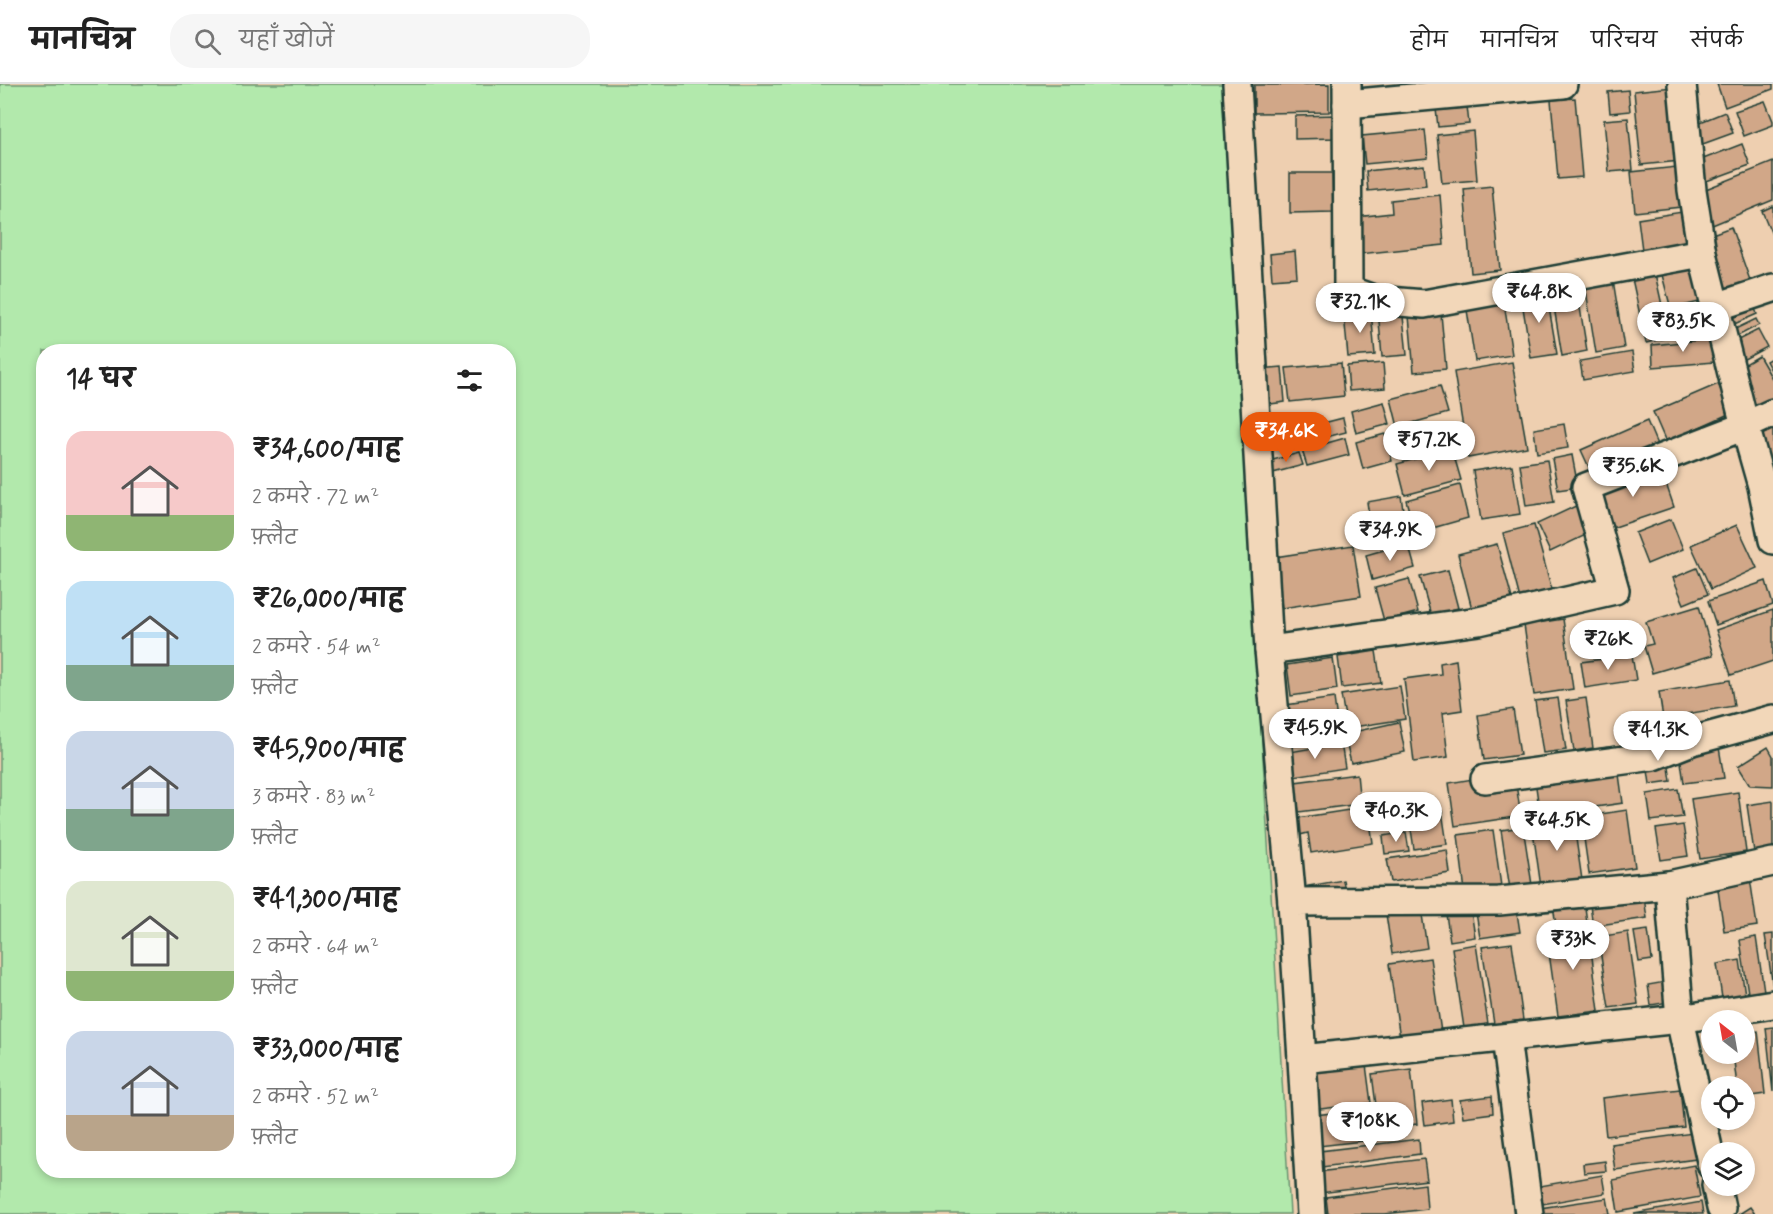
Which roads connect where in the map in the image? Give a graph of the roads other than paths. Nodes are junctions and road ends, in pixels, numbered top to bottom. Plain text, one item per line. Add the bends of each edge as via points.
1 (1237, 84) edge
2 (1563, 84) edge
3 (1682, 84) edge
4 (1347, 94) edge
5 (1702, 252) junction
6 (1773, 288) edge
7 (1716, 307) junction
8 (1773, 413) edge
9 (1745, 426) junction
10 (1773, 540) edge
11 (1269, 650) junction
12 (1773, 719) edge
13 (1485, 779) dead end
14 (1773, 862) edge
15 (1669, 885) junction
16 (1292, 902) junction
17 (1773, 1004) edge
18 (1680, 1019) junction
19 (1506, 1038) junction
20 (1302, 1059) junction
21 (1707, 1142) edge
22 (1311, 1214) edge
23 (1529, 1214) edge

1 - 11 street
2 - 4 street
3 - 5 street
4 - 5 street via 1348,290 1376,300 1424,304
5 - 7 street
6 - 7 street
7 - 9 street
8 - 9 street
9 - 10 street
9 - 11 street via 1586,487 1615,590 1479,621
11 - 16 street
12 - 13 street via 1692,741 1654,756
14 - 15 street
15 - 16 street via 1499,901
15 - 18 street
16 - 20 street
17 - 18 street
18 - 19 street
18 - 21 street
19 - 20 street
19 - 23 street
20 - 22 street

